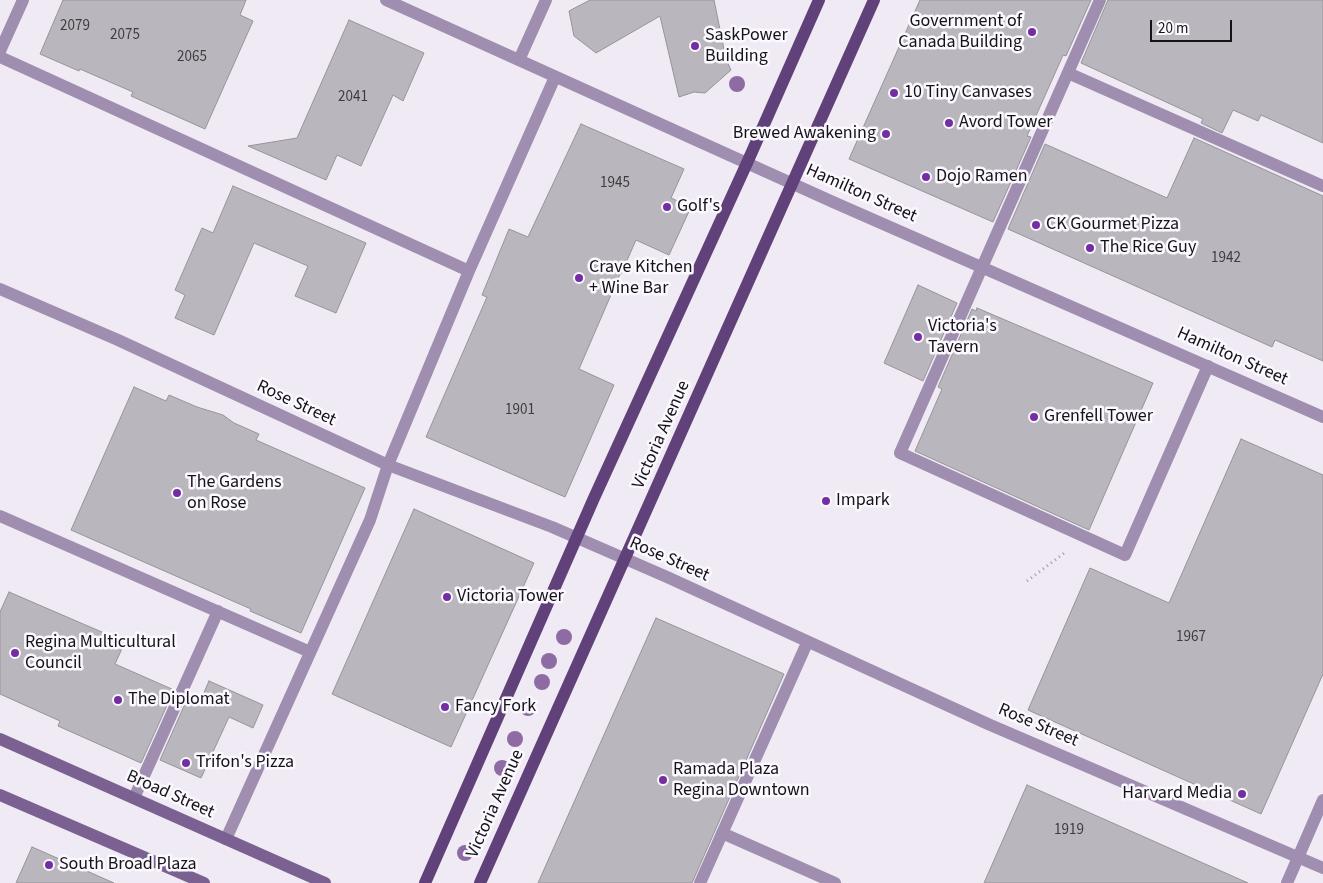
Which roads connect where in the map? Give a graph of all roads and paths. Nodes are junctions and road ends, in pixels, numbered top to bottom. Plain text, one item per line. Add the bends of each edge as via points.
1 (23, 0) edge
2 (386, 0) edge
3 (546, 0) edge
4 (819, 0) edge
5 (874, 0) edge
6 (1100, 0) edge
7 (0, 51) edge
8 (0, 57) edge
9 (519, 60) junction
10 (1068, 72) junction
11 (555, 77) junction
12 (747, 163) junction
13 (793, 184) junction
14 (1323, 186) edge
15 (982, 267) junction
16 (469, 271) junction
17 (0, 289) edge
18 (1208, 366) junction
19 (1323, 417) edge
20 (388, 465) junction
21 (0, 516) edge
22 (1086, 537) junction
23 (577, 538) junction
24 (625, 560) junction
25 (1027, 582) dead end
26 (218, 611) junction
27 (807, 643) junction
28 (310, 652) junction
29 (0, 739) edge
30 (0, 795) edge
31 (134, 798) junction
32 (1323, 800) edge
33 (722, 833) junction
34 (226, 839) junction
35 (1299, 856) junction
36 (1323, 868) edge
37 (204, 883) edge
38 (325, 883) edge
39 (425, 883) edge
40 (480, 883) edge
41 (700, 883) edge
42 (834, 883) edge
43 (1286, 883) edge

1 - 7 street
2 - 9 street, Hamilton Street
3 - 9 street
4 - 12 main road, Victoria Avenue
5 - 13 main road, Victoria Avenue
6 - 10 street
8 - 16 street
9 - 11 street, Hamilton Street
10 - 14 street
10 - 15 street
11 - 12 street, Hamilton Street
11 - 16 street
12 - 13 street, Hamilton Street
12 - 23 main road, Victoria Avenue
13 - 15 street, Hamilton Street
13 - 24 main road, Victoria Avenue
15 - 18 street, Hamilton Street
15 - 22 street via 900,453
16 - 20 street
17 - 20 street, Rose Street
18 - 19 street, Hamilton Street
18 - 22 street via 1125,555
20 - 23 street, Rose Street
20 - 28 street via 370,520
21 - 26 street
22 - 25 path
23 - 24 street, Rose Street
23 - 39 main road, Victoria Avenue
24 - 27 street, Rose Street
24 - 40 main road, Victoria Avenue
26 - 28 street
26 - 31 street
27 - 33 street
27 - 35 street, Rose Street
28 - 34 street
29 - 31 main road, Broad Street
30 - 37 main road
31 - 34 main road, Broad Street
32 - 35 street
33 - 41 street
33 - 42 street
34 - 38 main road, Broad Street
35 - 36 street, Rose Street
35 - 43 street

